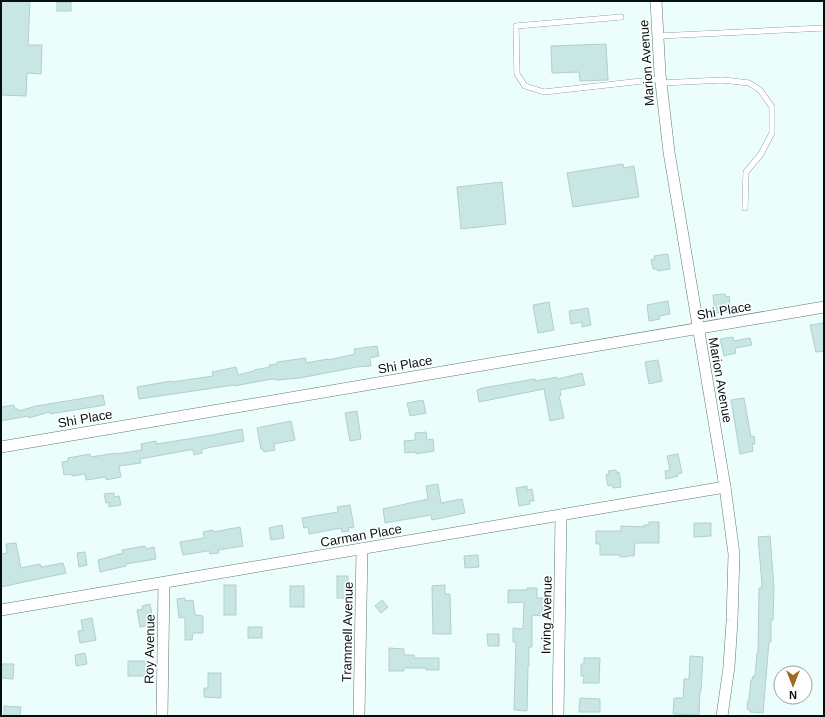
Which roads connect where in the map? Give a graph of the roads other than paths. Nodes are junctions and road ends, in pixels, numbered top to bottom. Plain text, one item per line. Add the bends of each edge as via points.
1 (656, 1) edge
2 (621, 17) dead end
3 (824, 28) edge
4 (658, 36) junction
5 (660, 81) junction
6 (745, 208) dead end
7 (819, 308) edge
8 (698, 328) junction
9 (1, 447) edge
10 (725, 487) junction
11 (562, 516) junction
12 (362, 549) junction
13 (164, 583) junction
14 (1, 610) edge
15 (162, 716) edge
16 (359, 716) edge
17 (558, 716) edge
18 (722, 716) edge

1 - 4 street, Marion Avenue
2 - 5 lane via 516,26 517,74 525,86 544,92
3 - 4 lane
4 - 5 street, Marion Avenue
5 - 6 lane via 723,80 749,83 760,90 772,107 772,133 761,154 746,172
5 - 8 street, Marion Avenue
7 - 8 street, Shi Place
8 - 9 street, Shi Place
8 - 10 street, Marion Avenue
10 - 11 street, Carman Place
10 - 18 street, Marion Avenue via 734,554 729,667
11 - 12 street, Carman Place
11 - 17 street, Irving Avenue
12 - 13 street, Carman Place
12 - 16 street, Trammell Avenue
13 - 14 street, Carman Place
13 - 15 street, Roy Avenue

